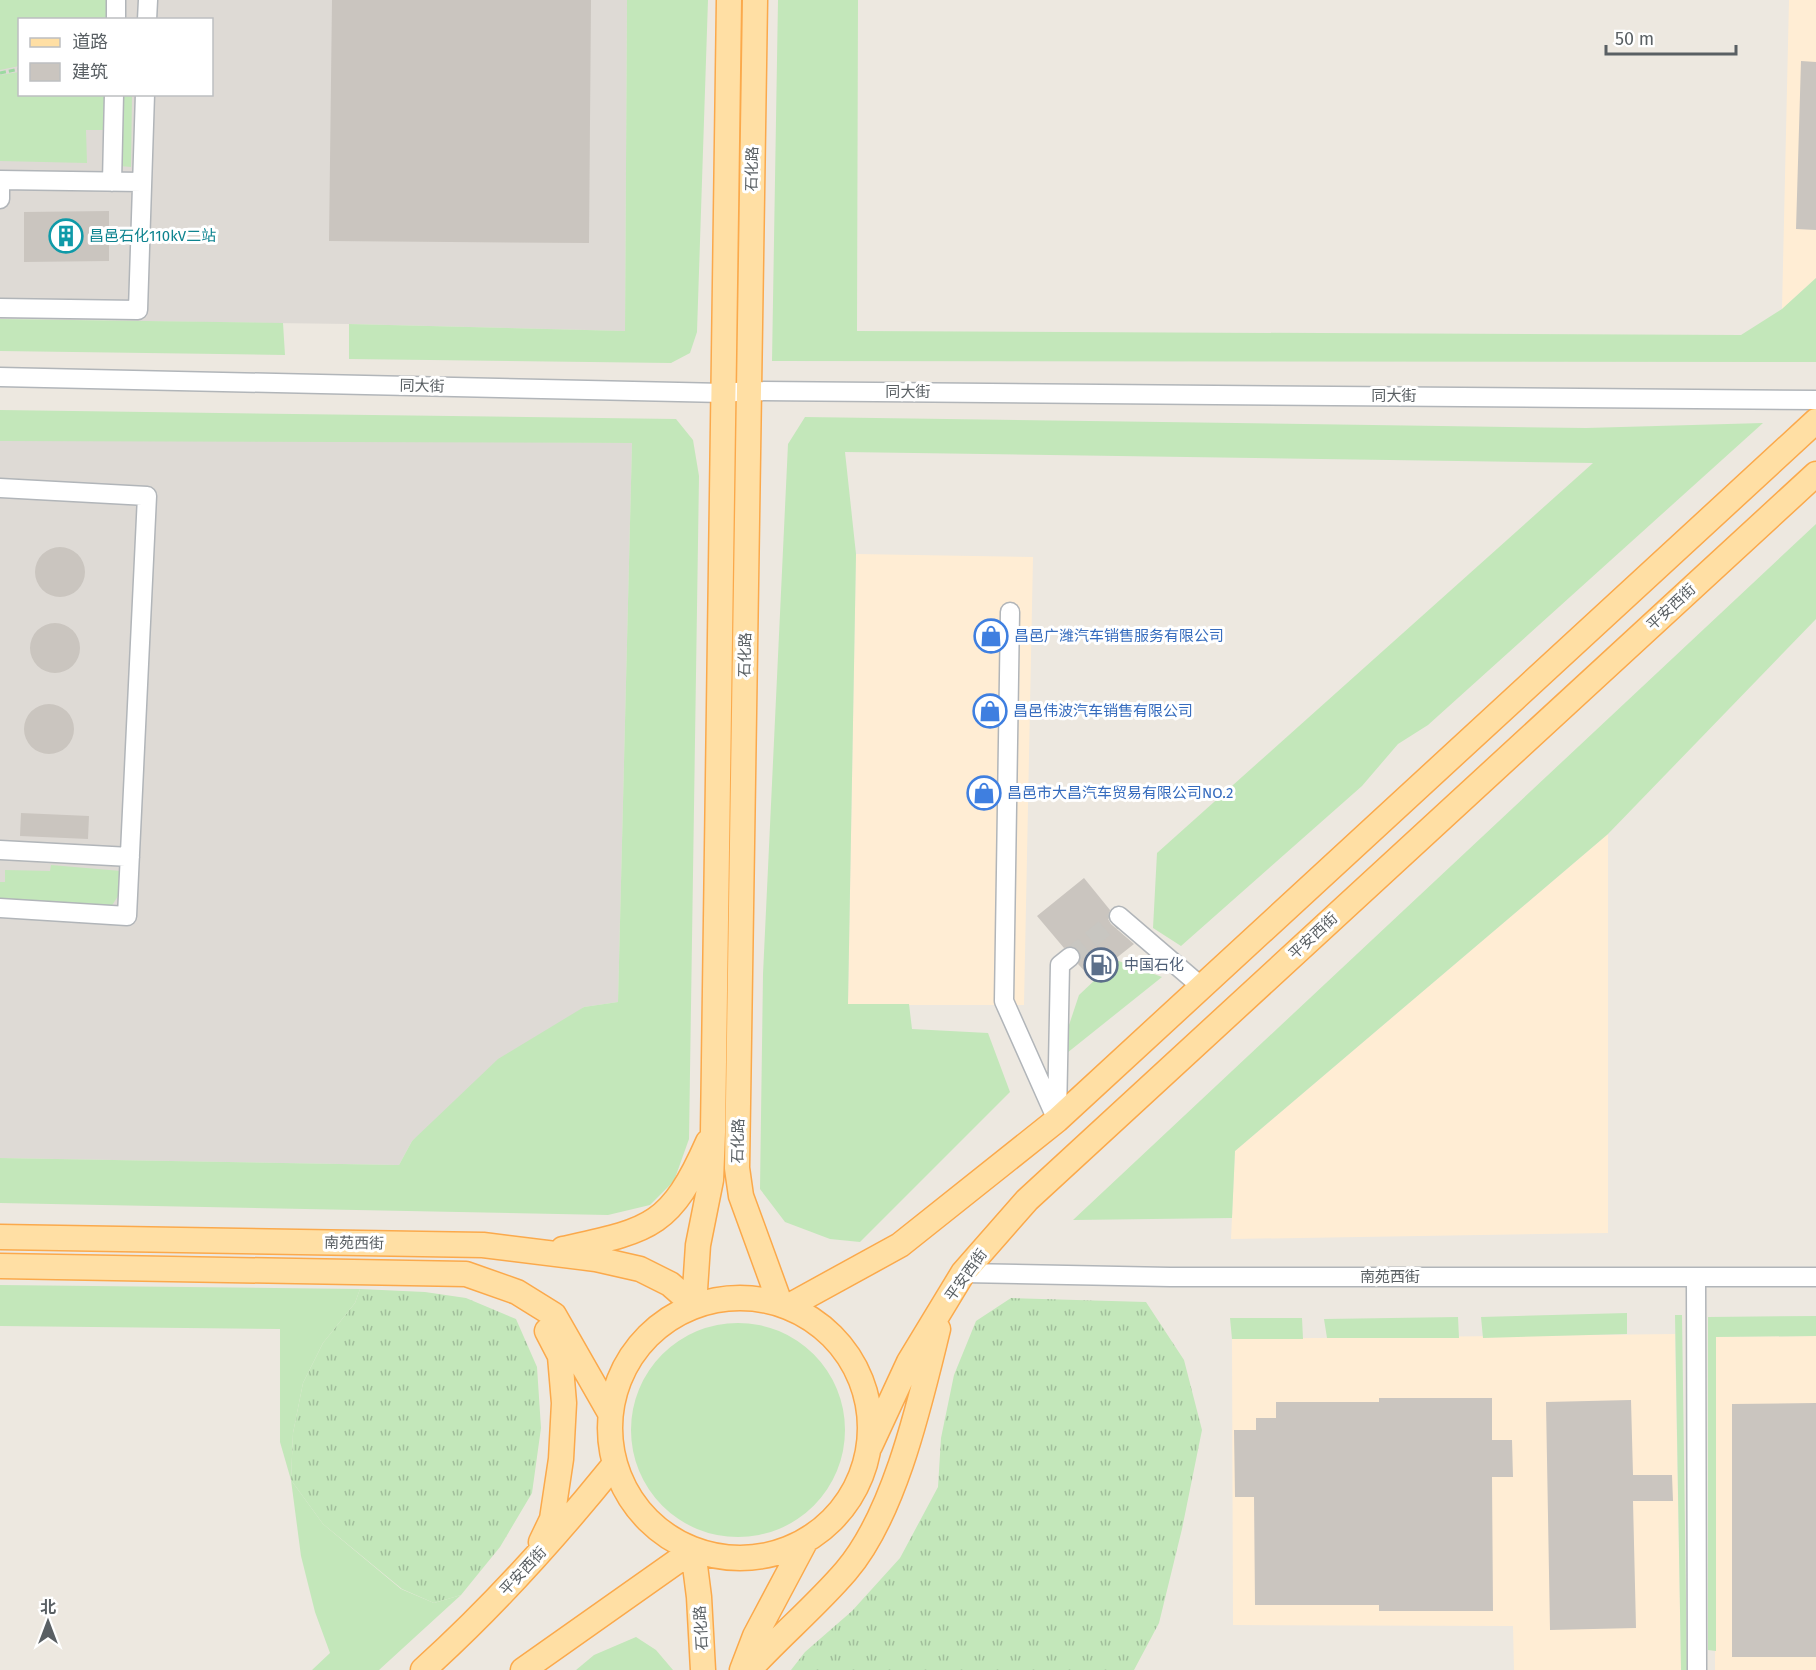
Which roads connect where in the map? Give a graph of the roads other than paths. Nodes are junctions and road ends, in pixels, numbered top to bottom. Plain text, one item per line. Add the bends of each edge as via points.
1 (116, 0) edge
2 (148, 0) edge
3 (729, 0) edge
4 (755, 0) edge
5 (116, 18) edge
6 (147, 18) edge
7 (114, 96) edge
8 (145, 96) edge
9 (112, 182) junction
10 (142, 182) junction
11 (0, 199) edge
12 (0, 308) edge
13 (0, 377) edge
14 (749, 391) junction
15 (724, 393) junction
16 (1816, 400) edge
17 (1816, 421) edge
18 (1816, 474) edge
19 (0, 488) edge
20 (1010, 612) dead end
21 (0, 850) edge
22 (130, 857) junction
23 (0, 908) edge
24 (1119, 916) dead end
25 (1070, 957) tunnel mouth
26 (1203, 988) junction
27 (1057, 1120) junction
28 (713, 1132) junction
29 (0, 1237) edge
30 (547, 1253) junction
31 (0, 1266) edge
32 (963, 1273) junction
33 (1696, 1277) junction
34 (1816, 1277) edge
35 (533, 1302) junction
36 (945, 1303) junction
37 (694, 1305) junction
38 (784, 1305) junction
39 (610, 1413) junction
40 (870, 1446) junction
41 (614, 1465) junction
42 (804, 1542) junction
43 (693, 1550) junction
44 (533, 1561) junction
45 (423, 1670) edge
46 (523, 1670) edge
47 (703, 1670) edge
48 (742, 1670) edge
49 (749, 1670) edge
50 (1697, 1670) edge

1 - 5 street
2 - 6 street
3 - 15 main road, 石化路
4 - 14 main road, 石化路
7 - 9 street
8 - 10 street
9 - 10 street
9 - 11 street via 0,180
10 - 12 street via 138,310
13 - 15 street, 同大街
14 - 15 street, 同大街
14 - 16 street, 同大街
14 - 38 main road, 石化路 via 737,1168 741,1196
15 - 28 main road, 石化路
17 - 26 main road
18 - 32 main road, 平安西街 via 1027,1200
19 - 22 street via 147,496
20 - 27 street via 1004,1001
21 - 22 street
22 - 23 street via 127,916
24 - 26 street
25 - 27 street via 1060,965
26 - 27 main road
27 - 38 main road via 900,1245
28 - 30 main road via 692,1179 672,1207 652,1224 619,1237
28 - 37 main road, 石化路 via 711,1180 698,1245
29 - 30 main road, 南苑西街 via 483,1245
30 - 37 main road, 南苑西街 via 640,1269 670,1284
31 - 35 main road, 南苑西街 via 466,1274 517,1292
32 - 33 street, 南苑西街
32 - 36 main road, 平安西街
33 - 34 street, 南苑西街
33 - 50 street
35 - 39 main road, 南苑西街 via 554,1315
35 - 44 main road via 560,1356 564,1403 552,1519
36 - 40 main road, 平安西街 via 909,1362
36 - 49 main road via 907,1446 872,1532 846,1571
37 - 38 main road via 727,1298
37 - 39 main road via 657,1327 634,1352 618,1381
38 - 40 main road via 826,1329 854,1362 869,1403
39 - 41 main road
40 - 42 main road via 859,1484 836,1518
41 - 43 main road via 631,1501 651,1523
41 - 44 main road, 平安西街
42 - 43 main road via 769,1556 730,1558
42 - 48 main road via 755,1636
43 - 46 main road
43 - 47 main road, 石化路
44 - 45 main road, 平安西街 via 468,1630

